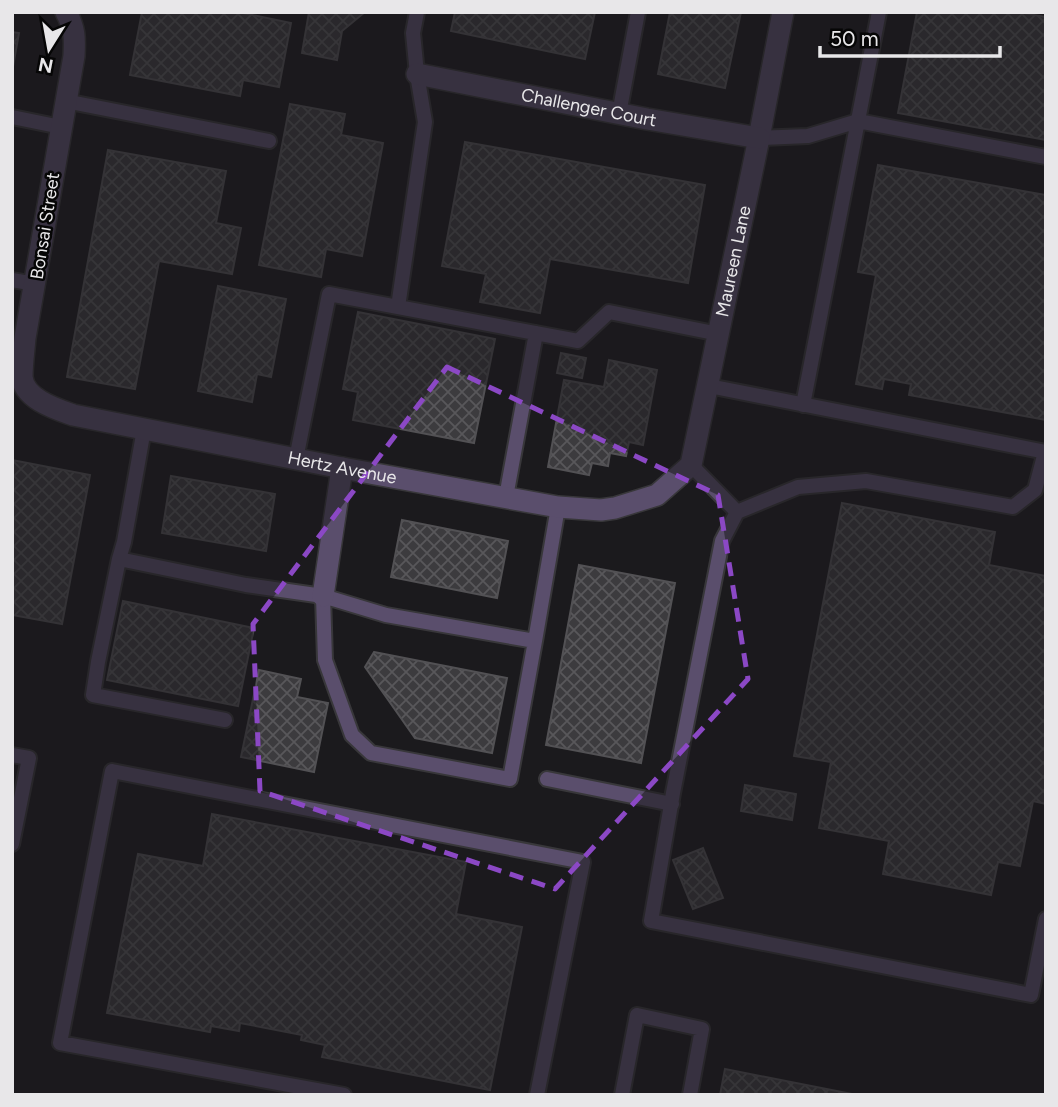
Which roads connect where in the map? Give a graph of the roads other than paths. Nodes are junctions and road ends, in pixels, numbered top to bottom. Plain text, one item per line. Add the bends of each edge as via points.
1 (66, 12) edge
2 (417, 12) edge
3 (638, 12) edge
4 (783, 12) edge
5 (879, 12) edge
6 (417, 74) junction
7 (65, 101) junction
8 (619, 114) junction
9 (12, 117) edge
10 (858, 121) junction
11 (61, 127) junction
12 (759, 138) junction
13 (269, 141) dead end
14 (1046, 157) edge
15 (12, 280) edge
16 (35, 284) junction
17 (398, 307) junction
18 (536, 333) junction
19 (719, 334) junction
20 (22, 385) edge
21 (709, 386) junction
22 (803, 405) junction
23 (144, 429) junction
24 (1046, 452) edge
25 (296, 459) junction
26 (691, 465) junction
27 (342, 468) junction
28 (506, 497) junction
29 (558, 507) junction
30 (737, 512) junction
31 (119, 559) junction
32 (323, 596) junction
33 (536, 641) junction
34 (225, 720) dead end
35 (12, 755) edge
36 (547, 779) dead end
37 (671, 804) junction
38 (12, 844) edge
39 (1046, 919) edge
40 (286, 1089) edge
41 (344, 1095) edge
42 (537, 1095) edge
43 (622, 1095) edge
44 (690, 1095) edge

1 - 7 street, Bonsai Street via 75,36
2 - 6 lane via 413,33
3 - 8 lane
4 - 12 street, Maureen Lane
5 - 10 lane
6 - 8 street, Challenger Court
6 - 17 lane via 425,122
7 - 11 street, Bonsai Street
7 - 13 lane
8 - 12 street, Challenger Court
9 - 11 lane
10 - 12 lane via 808,136
10 - 14 lane
10 - 22 lane
11 - 16 street, Bonsai Street
12 - 19 street, Maureen Lane
15 - 16 lane
16 - 20 street, Bonsai Street
17 - 18 lane
17 - 25 lane via 329,294
18 - 19 lane via 578,341 610,312
18 - 28 lane
19 - 21 street, Maureen Lane
20 - 23 street, Hertz Avenue via 43,403 73,415
21 - 22 lane
21 - 26 street, Maureen Lane
22 - 24 lane
23 - 25 street, Hertz Avenue
23 - 31 lane
24 - 30 lane via 1035,491 1013,507 866,481 798,487
25 - 27 street, Hertz Avenue
26 - 29 street, Hertz Avenue via 657,495 601,510
26 - 30 lane
27 - 28 street, Hertz Avenue
27 - 32 street
28 - 29 street, Hertz Avenue
29 - 33 lane
30 - 37 lane via 722,541
31 - 32 lane
31 - 34 lane via 93,695
32 - 33 lane via 386,615
32 - 33 lane via 325,660 352,735 371,753 510,779
35 - 38 lane via 29,758
36 - 37 lane
37 - 39 lane via 651,921 1031,995
40 - 41 lane
40 - 42 lane via 60,1043 112,771 583,862
43 - 44 lane via 637,1016 702,1029

